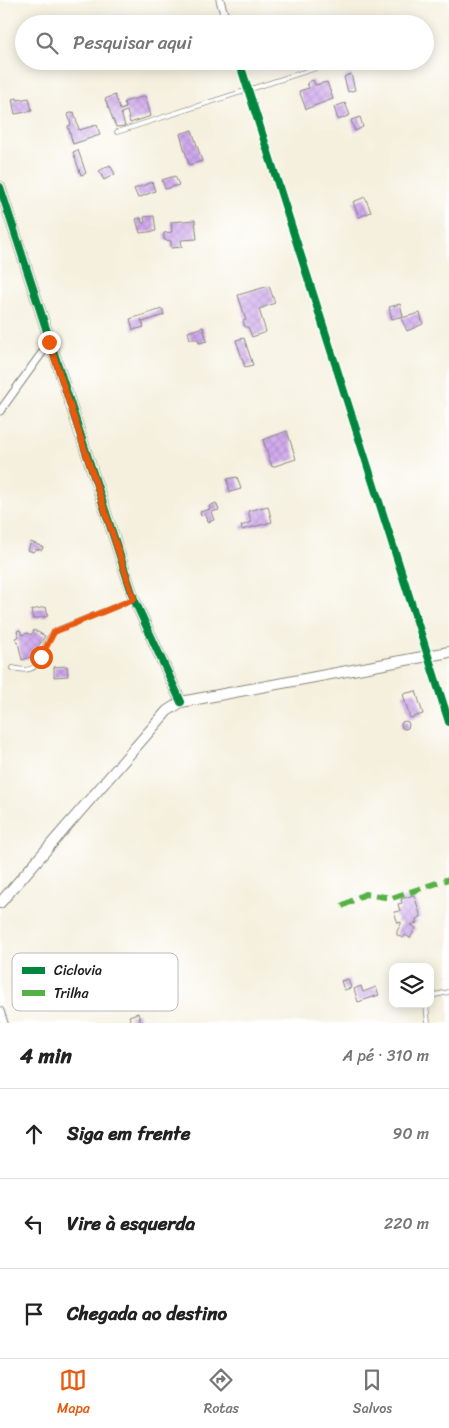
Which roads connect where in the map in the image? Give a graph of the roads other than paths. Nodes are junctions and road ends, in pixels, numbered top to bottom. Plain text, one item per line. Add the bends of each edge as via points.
1 (220, 0) edge
2 (224, 15) edge
3 (242, 70) edge
4 (310, 70) edge
5 (248, 90) junction
6 (117, 132) dead end
7 (0, 187) edge
8 (49, 342) junction
9 (0, 411) edge
10 (134, 599) junction
11 (449, 652) edge
12 (428, 655) junction
13 (13, 668) dead end
14 (181, 702) junction
15 (449, 722) edge
16 (0, 903) edge
17 (449, 992) edge
18 (434, 995) edge
19 (426, 1008) edge
20 (0, 1011) edge
21 (4, 1023) edge
22 (428, 1023) edge

1 - 2 street
3 - 5 street
4 - 5 lane
5 - 6 lane
5 - 12 street
7 - 8 street
8 - 9 street
8 - 10 street
10 - 13 lane via 57,630 51,634 32,669
10 - 14 street
11 - 12 street
12 - 14 street
12 - 15 street
14 - 16 street via 168,711
17 - 18 lane
19 - 22 lane
20 - 21 street

